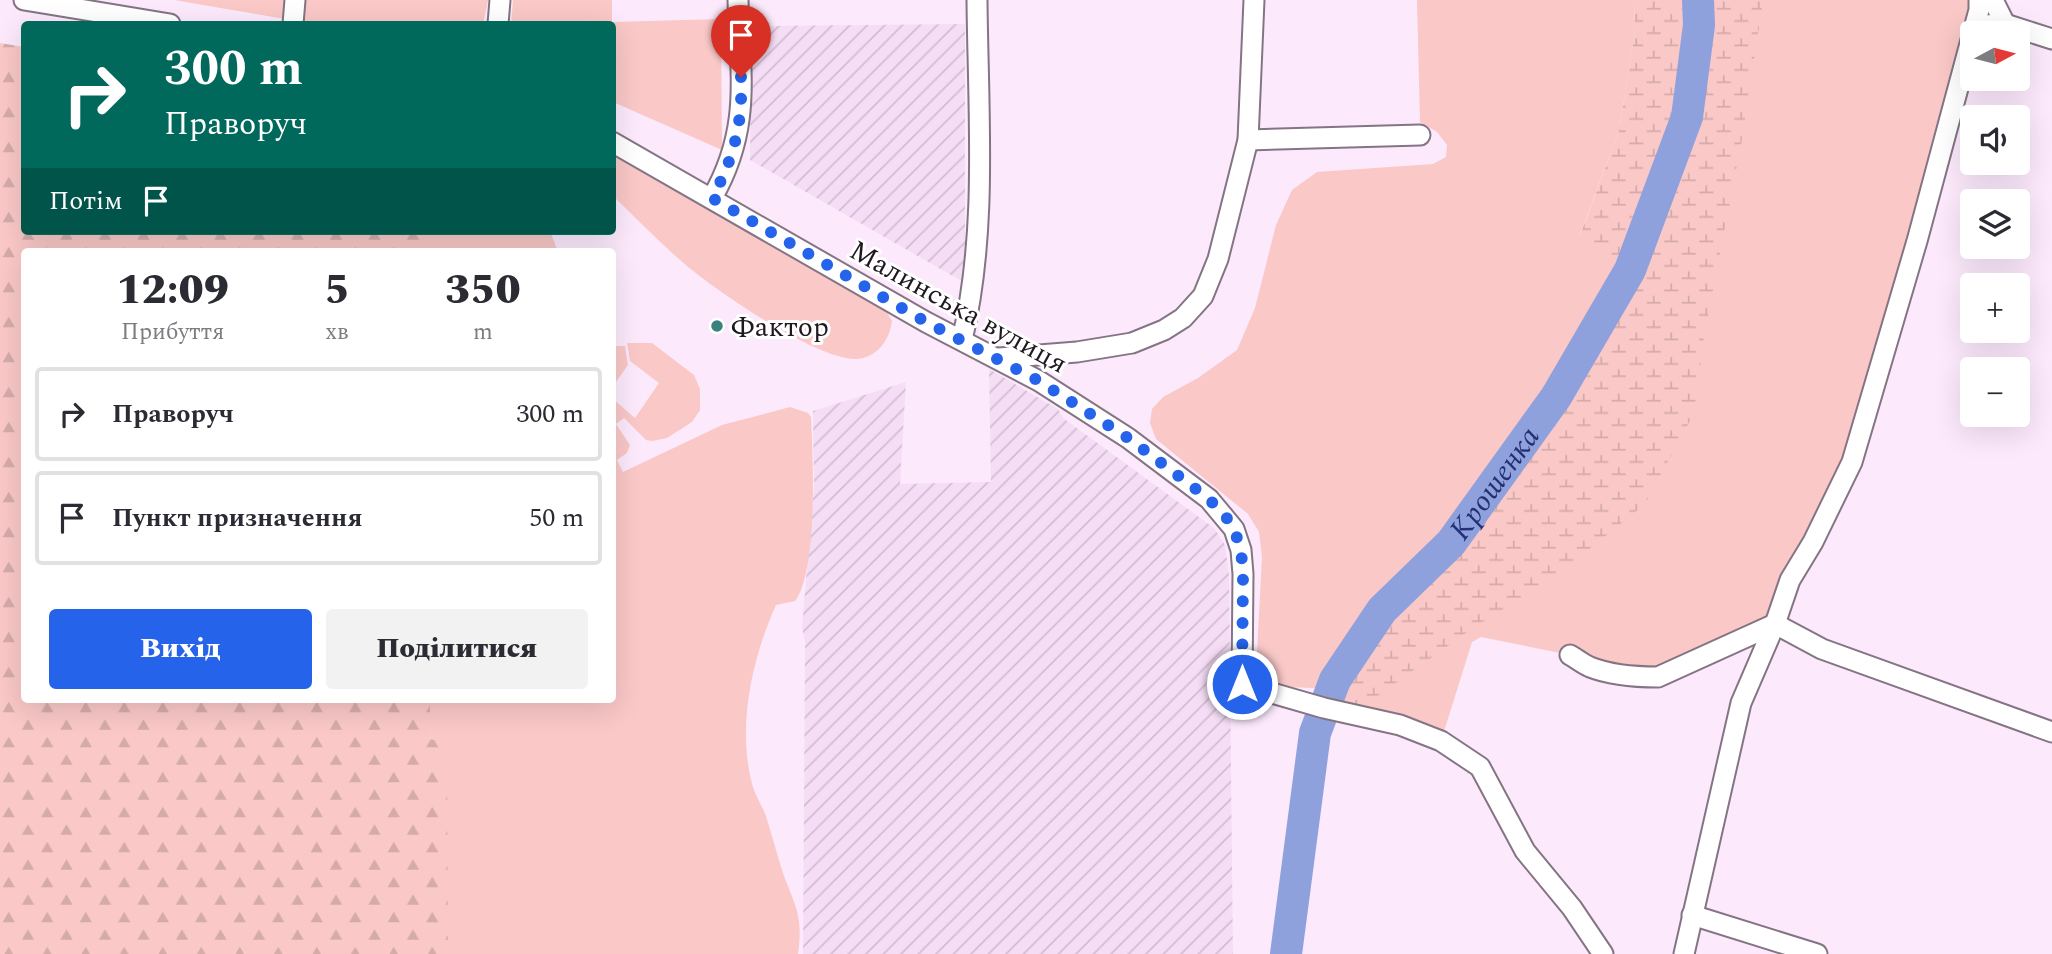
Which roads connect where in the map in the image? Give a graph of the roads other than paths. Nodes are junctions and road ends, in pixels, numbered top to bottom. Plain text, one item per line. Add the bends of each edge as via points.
1 (24, 0) edge
2 (295, 0) edge
3 (500, 0) edge
4 (738, 0) edge
5 (977, 0) edge
6 (1254, 0) edge
7 (1979, 0) edge
8 (1993, 0) edge
9 (152, 21) edge
10 (293, 21) edge
11 (498, 21) edge
12 (1976, 21) edge
13 (2004, 21) edge
14 (2030, 33) edge
15 (2052, 40) edge
16 (1960, 84) edge
17 (1420, 135) dead end
18 (1248, 140) junction
19 (616, 144) edge
20 (712, 198) junction
21 (962, 340) junction
22 (996, 358) junction
23 (1774, 624) junction
24 (1570, 655) dead end
25 (2052, 732) edge
26 (1692, 915) junction
27 (1603, 954) edge
28 (1684, 954) edge
29 (1817, 954) edge

1 - 9 street
2 - 10 street
3 - 11 street
4 - 20 street via 742,102 738,135
5 - 21 street via 979,219
6 - 18 street
7 - 12 street
8 - 13 street
14 - 15 street
16 - 23 street via 1852,462 1790,580
17 - 18 street
18 - 22 street via 1218,259 1203,296 1182,318 1164,330 1109,348
19 - 20 street, Малинська вулиця
20 - 21 street, Малинська вулиця
21 - 22 street, Малинська вулиця
22 - 27 street, Малинська вулиця via 1128,438 1180,475 1226,517 1241,550 1247,686 1400,725 1441,741 1480,766 1525,851
23 - 24 street via 1658,677 1590,667
23 - 25 street via 1822,649
23 - 26 street via 1741,703
26 - 28 street
26 - 29 street

